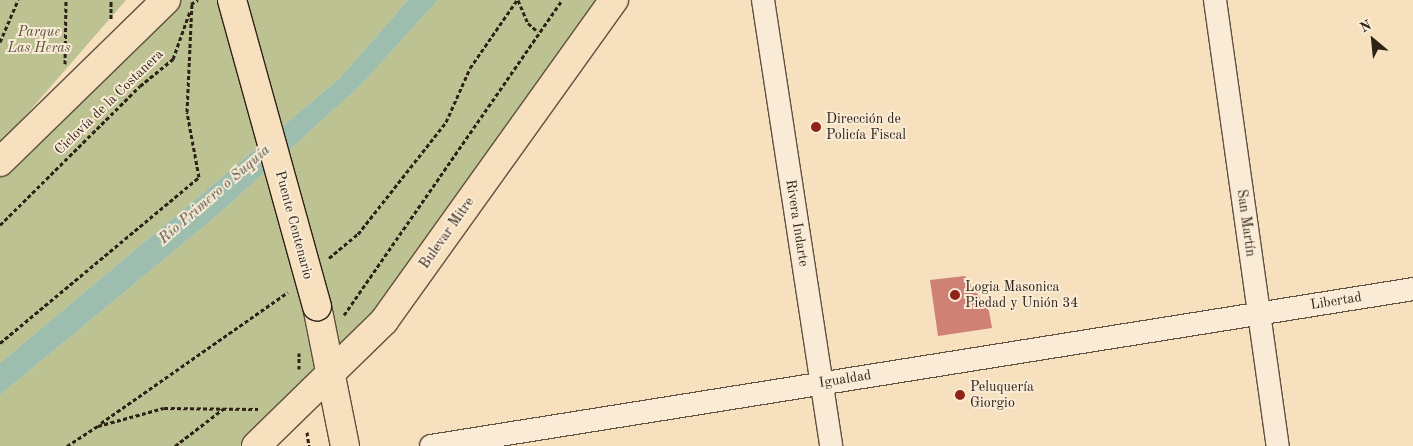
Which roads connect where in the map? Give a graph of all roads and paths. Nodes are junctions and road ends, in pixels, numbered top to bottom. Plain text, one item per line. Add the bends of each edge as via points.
1 (18, 0) edge
2 (66, 0) edge
3 (232, 0) edge
4 (517, 0) edge
5 (562, 0) edge
6 (614, 0) edge
7 (764, 0) edge
8 (1215, 0) edge
9 (179, 2) edge
10 (538, 32) junction
11 (0, 42) edge
12 (65, 97) junction
13 (0, 162) edge
14 (0, 225) edge
15 (323, 263) dead end
16 (295, 286) dead end
17 (1413, 289) edge
18 (1258, 313) junction
19 (319, 314) junction
20 (0, 343) edge
21 (299, 347) dead end
22 (298, 373) dead end
23 (331, 375) junction
24 (822, 383) junction
25 (224, 409) junction
26 (268, 409) dead end
27 (98, 426) junction
28 (306, 428) dead end
29 (67, 446) edge
30 (175, 446) edge
31 (256, 446) edge
32 (309, 446) edge
33 (345, 446) edge
34 (432, 446) edge
35 (831, 446) edge
36 (1278, 446) edge

1 - 11 path
2 - 12 path
3 - 19 main road, Puente Centenario, bridge
4 - 10 path via 528,23
4 - 15 path via 470,68 446,122 358,234
5 - 10 path
6 - 23 main road, Bulevar Mitre via 390,313
7 - 24 street, Rivera Indarte
8 - 18 street, San Martín
9 - 12 main road
9 - 14 path, Ciclovía de la Costanera via 173,59 140,86
9 - 20 path via 187,112 199,177
10 - 19 path via 362,292 344,315
12 - 13 main road
16 - 27 path
17 - 18 street, Libertad
18 - 24 street, Igualdad
18 - 36 street, San Martín
19 - 23 main road, Puente Centenario
21 - 22 path
23 - 31 main road, Bulevar Mitre
23 - 33 main road, Puente Centenario
24 - 34 street, Igualdad
24 - 35 street, Rivera Indarte
25 - 26 path
25 - 27 path via 164,408
25 - 30 path
27 - 29 path
28 - 32 path

